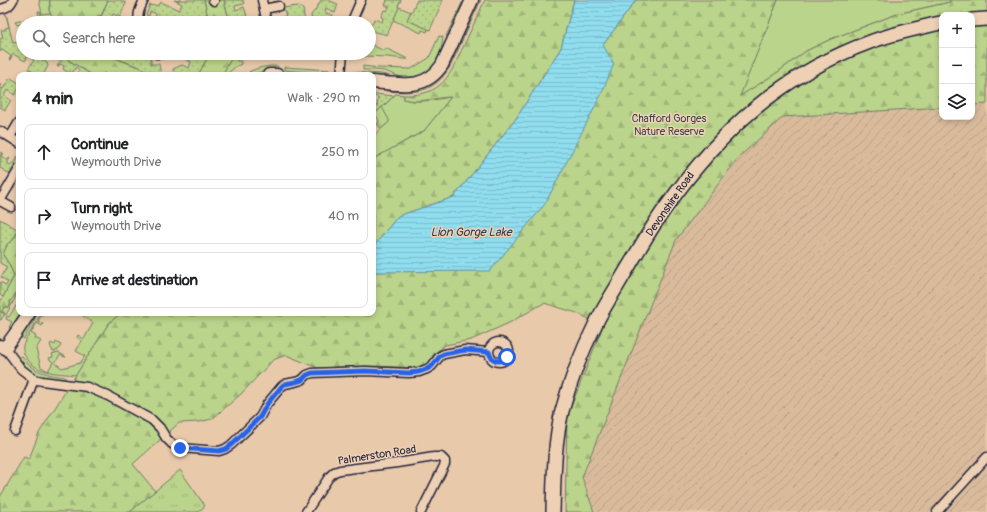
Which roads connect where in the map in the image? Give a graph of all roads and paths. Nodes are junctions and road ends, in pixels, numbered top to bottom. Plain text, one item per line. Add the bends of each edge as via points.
1 (13, 0) edge
2 (144, 0) edge
3 (262, 0) edge
4 (362, 0) edge
5 (472, 0) edge
6 (279, 6) dead end
7 (0, 9) edge
8 (264, 9) junction
9 (138, 16) edge
10 (265, 16) edge
11 (354, 16) edge
12 (987, 18) edge
13 (975, 20) edge
14 (939, 24) edge
15 (342, 60) edge
16 (341, 72) edge
17 (376, 82) edge
18 (16, 127) edge
19 (0, 132) edge
20 (10, 137) junction
21 (16, 141) edge
22 (16, 174) edge
23 (0, 201) edge
24 (11, 207) dead end
25 (27, 316) edge
26 (3, 347) edge
27 (489, 352) dead end
28 (34, 379) junction
29 (15, 431) dead end
30 (987, 457) edge
31 (306, 512) edge
32 (421, 512) edge
33 (553, 512) edge
34 (937, 512) edge

1 - 7 street via 6,8
2 - 9 street
3 - 8 street
4 - 11 street
5 - 17 street via 438,72 418,84
6 - 8 street
8 - 10 street
12 - 13 main road
14 - 33 main road, Devonshire Road via 859,46 801,75 739,121 695,168 639,248 597,322 580,358 564,405 557,439
15 - 16 street
18 - 20 street
19 - 20 street
20 - 21 street
22 - 23 street
23 - 24 street
25 - 26 street
26 - 28 street via 21,369
27 - 28 street via 465,350 444,354 432,366 419,372 312,373 302,380 282,386 260,417 231,445 219,451 180,448 172,444 152,420 87,387
28 - 29 street
30 - 34 street
31 - 32 street, Palmerston Road via 334,472 442,457 446,461 445,464

